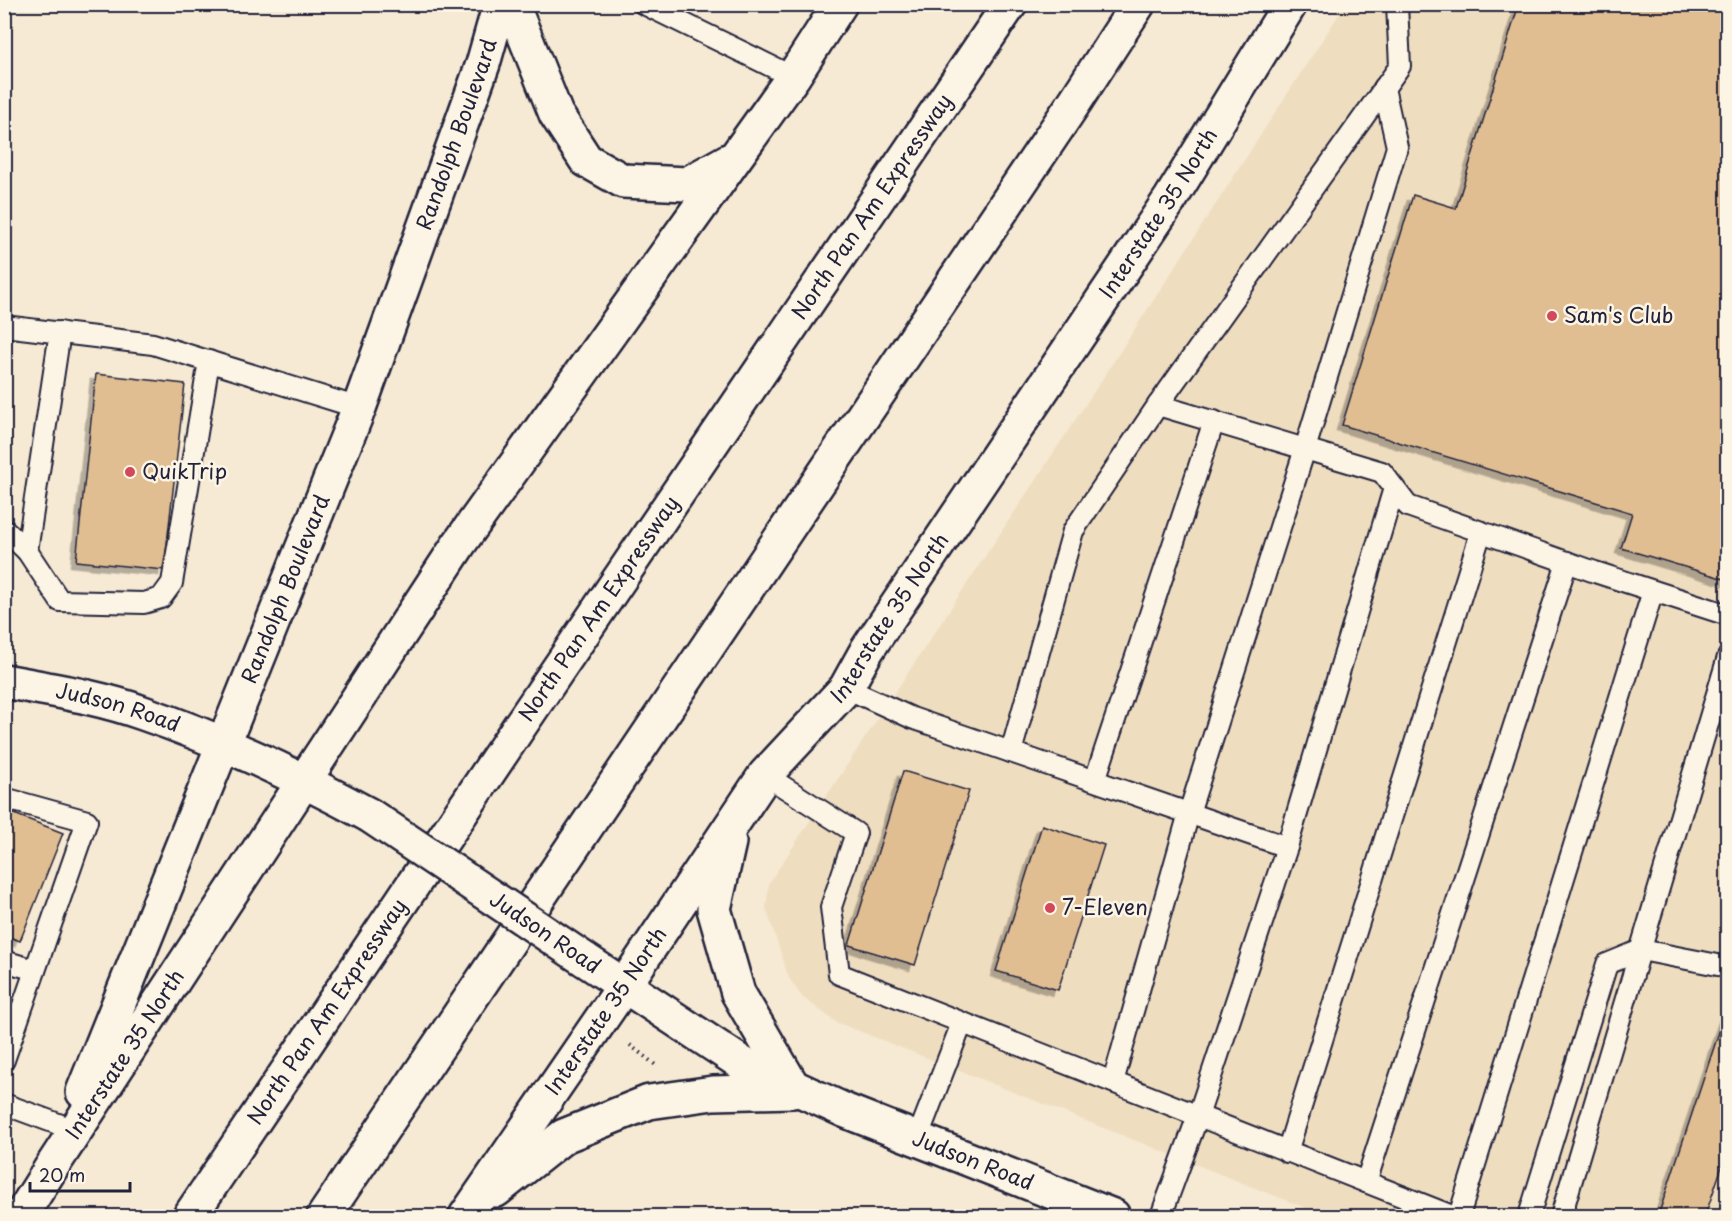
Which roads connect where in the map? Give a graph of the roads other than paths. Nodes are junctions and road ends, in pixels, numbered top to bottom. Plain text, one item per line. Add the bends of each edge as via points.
1 (500, 4) edge
2 (512, 4) edge
3 (644, 4) edge
4 (840, 4) edge
5 (1010, 4) edge
6 (1138, 4) edge
7 (1290, 4) edge
8 (1397, 5) edge
9 (793, 77) junction
10 (1384, 88) junction
11 (737, 155) junction
12 (4, 326) edge
13 (60, 332) junction
14 (209, 361) junction
15 (1158, 405) junction
16 (359, 408) junction
17 (1214, 422) junction
18 (1305, 448) junction
19 (1394, 488) junction
20 (4, 529) edge
21 (1481, 532) junction
22 (27, 551) junction
23 (1567, 562) junction
24 (1653, 591) junction
25 (1728, 615) edge
26 (1728, 657) edge
27 (4, 681) edge
28 (846, 688) junction
29 (225, 745) junction
30 (1011, 752) junction
31 (765, 775) junction
32 (304, 780) junction
33 (1095, 780) junction
34 (4, 798) edge
35 (1189, 813) junction
36 (733, 824) junction
37 (1287, 847) junction
38 (1641, 950) junction
39 (4, 961) edge
40 (1728, 967) edge
41 (36, 970) junction
42 (624, 986) junction
43 (962, 1023) junction
44 (4, 1060) edge
45 (1113, 1082) junction
46 (278, 1088) junction
47 (798, 1089) junction
48 (4, 1104) edge
49 (1198, 1116) junction
50 (69, 1128) junction
51 (917, 1139) junction
52 (1287, 1152) junction
53 (51, 1168) junction
54 (1366, 1182) junction
55 (468, 1213) edge
56 (21, 1216) edge
57 (172, 1216) edge
58 (190, 1216) edge
59 (324, 1216) edge
60 (1113, 1216) edge
61 (1161, 1216) edge
62 (1452, 1216) edge
63 (1459, 1216) edge
64 (1529, 1216) edge
65 (1561, 1216) edge

1 - 16 main road, Randolph Boulevard via 483,64
2 - 11 main road via 556,114 586,160 623,182 687,184
3 - 9 lane
4 - 9 main road, Interstate 35 North
5 - 46 main road, North Pan Am Expressway
6 - 59 main road
7 - 28 main road, Interstate 35 North via 1171,198 867,650
8 - 10 lane via 1400,66
9 - 11 main road, Interstate 35 North
10 - 15 lane
10 - 18 lane via 1396,147
11 - 32 main road, Interstate 35 North via 459,544
12 - 13 lane
13 - 14 lane via 153,344
13 - 22 lane
14 - 16 lane
14 - 22 lane via 172,583 161,598 144,603 60,601
15 - 17 lane
15 - 30 lane via 1073,531
16 - 29 main road, Randolph Boulevard
17 - 18 lane
17 - 33 lane
18 - 19 lane via 1382,472
18 - 35 lane
19 - 21 lane via 1408,506
19 - 37 lane
20 - 22 lane
21 - 23 lane
21 - 52 lane
23 - 24 lane
23 - 54 lane
24 - 25 lane
24 - 63 lane
26 - 38 lane
27 - 29 main road, Judson Road via 142,712
28 - 30 lane via 912,718
28 - 31 main road, Interstate 35 North
29 - 32 main road, Judson Road
29 - 50 main road, Randolph Boulevard
30 - 33 lane
31 - 36 main road, Interstate 35 North
31 - 43 lane via 856,832 831,907 839,974
32 - 42 main road, Judson Road, bridge via 369,815
32 - 53 main road, Interstate 35 North
33 - 35 lane
34 - 41 lane via 87,821
35 - 37 lane
35 - 45 lane
36 - 42 main road, Interstate 35 North
36 - 47 main road via 714,909 738,993
37 - 49 lane
38 - 40 lane
38 - 64 lane via 1607,964
38 - 65 lane
39 - 41 lane
41 - 44 lane
42 - 47 main road, Judson Road via 743,1064
42 - 55 main road, Interstate 35 North
43 - 45 lane
43 - 51 lane
45 - 49 lane
46 - 57 main road
46 - 58 main road, North Pan Am Expressway
47 - 51 main road, Judson Road
47 - 55 main road via 713,1093 649,1102 564,1136
48 - 50 lane
49 - 52 lane
49 - 61 lane
50 - 53 main road, Randolph Boulevard
51 - 60 main road, Judson Road
52 - 54 lane
53 - 56 main road, Interstate 35 North
54 - 62 lane

